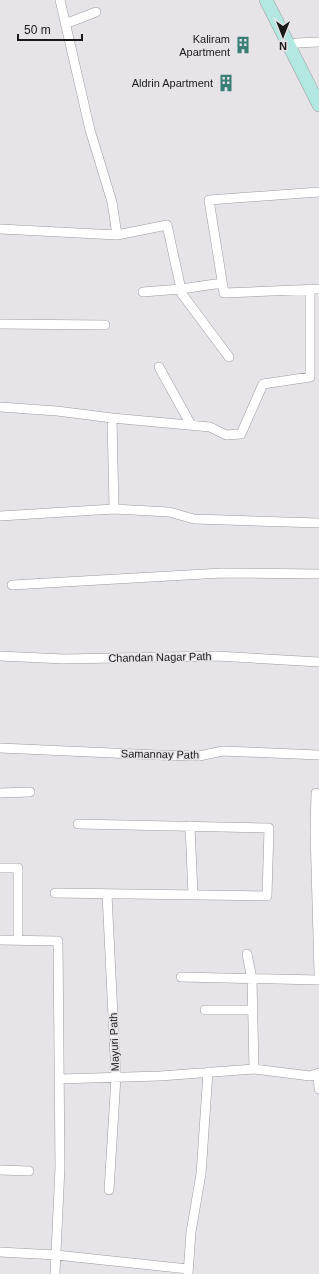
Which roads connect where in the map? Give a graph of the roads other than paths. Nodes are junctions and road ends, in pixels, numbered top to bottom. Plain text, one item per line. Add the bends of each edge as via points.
1 (60, 0) edge
2 (266, 0) edge
3 (276, 0) edge
4 (96, 12) dead end
5 (65, 24) junction
6 (319, 42) edge
7 (293, 44) junction
8 (319, 87) edge
9 (319, 106) edge
10 (319, 192) edge
11 (0, 229) edge
12 (117, 235) junction
13 (222, 283) junction
14 (181, 289) junction
15 (315, 289) edge
16 (143, 292) dead end
17 (0, 324) edge
18 (105, 325) dead end
19 (229, 357) dead end
20 (159, 366) dead end
21 (0, 408) edge
22 (112, 418) junction
23 (191, 425) junction
24 (114, 509) junction
25 (0, 516) edge
26 (319, 523) edge
27 (319, 574) edge
28 (12, 585) dead end
29 (0, 656) edge
30 (319, 662) edge
31 (0, 748) edge
32 (319, 755) edge
33 (30, 792) dead end
34 (0, 793) edge
35 (316, 793) dead end
36 (78, 824) dead end
37 (190, 826) junction
38 (317, 831) edge
39 (0, 868) edge
40 (54, 894) dead end
41 (107, 894) junction
42 (193, 895) junction
43 (18, 934) dead end
44 (0, 940) edge
45 (247, 954) dead end
46 (319, 973) edge
47 (181, 977) dead end
48 (252, 979) junction
49 (319, 980) edge
50 (205, 1010) dead end
51 (253, 1010) junction
52 (254, 1069) junction
53 (208, 1072) junction
54 (318, 1074) edge
55 (116, 1077) junction
56 (59, 1079) junction
57 (319, 1089) edge
58 (0, 1170) edge
59 (29, 1171) dead end
60 (109, 1190) dead end
61 (0, 1252) edge
62 (56, 1255) junction
63 (188, 1272) edge
64 (55, 1274) edge

1 - 5 street
2 - 7 main road
3 - 7 main road
4 - 5 street
5 - 12 street via 90,130 112,202
6 - 7 street
7 - 8 main road
7 - 9 main road
10 - 13 street via 209,200
11 - 12 street
12 - 14 street via 167,225
13 - 14 street
13 - 15 street via 224,292
14 - 16 street
14 - 19 street via 193,310
15 - 23 street via 310,377 263,384 241,434 226,435 210,427
17 - 18 street
20 - 23 street
21 - 22 street via 57,411
22 - 23 street
22 - 24 street
24 - 25 street
24 - 26 street via 169,512 194,519
27 - 28 street via 222,573
29 - 30 street, Chandan Nagar Path via 64,659 216,656
31 - 32 street, Samannay Path via 199,756 223,751
33 - 34 street
35 - 38 street
36 - 37 street
37 - 42 street
37 - 42 street via 269,828 267,896
38 - 46 street
39 - 43 street via 18,868
40 - 41 street
41 - 42 street
41 - 55 street, Mayuri Path
44 - 56 street via 58,941
45 - 48 street
47 - 48 street
48 - 49 street
48 - 51 street
50 - 51 street
51 - 52 street
52 - 53 street
52 - 54 street via 310,1076
53 - 55 street
53 - 63 street via 201,1174 191,1232
54 - 57 street
55 - 56 street
55 - 60 street, Mayuri Path
56 - 62 street via 60,1167
58 - 59 street
61 - 62 street
62 - 63 street
62 - 64 street

